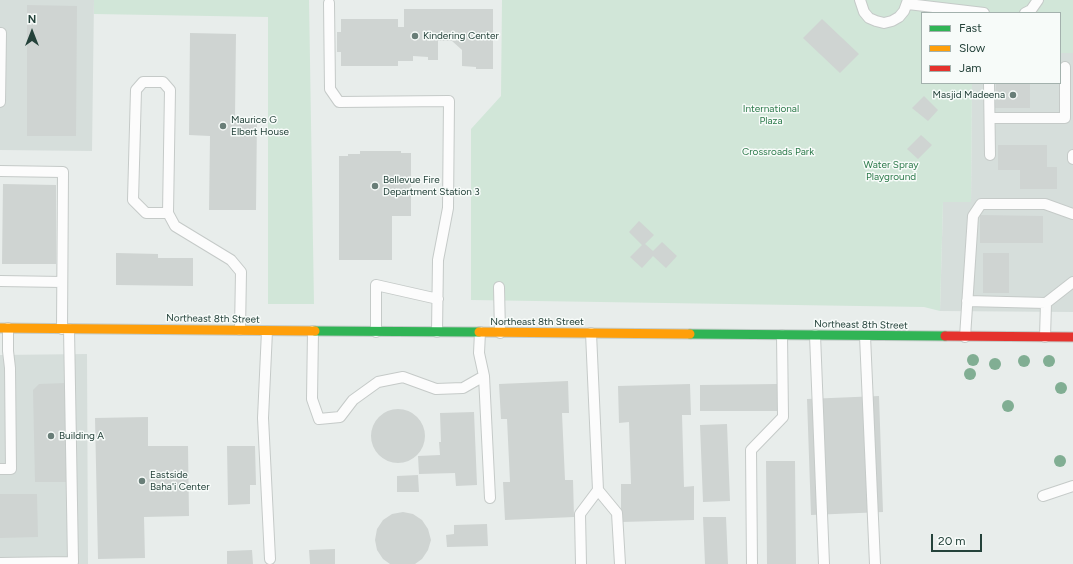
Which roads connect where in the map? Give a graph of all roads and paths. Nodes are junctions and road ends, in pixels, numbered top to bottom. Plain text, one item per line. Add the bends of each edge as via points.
1 (860, 0) edge
2 (1038, 0) edge
3 (908, 2) edge
4 (329, 3) dead end
5 (977, 12) edge
6 (1027, 12) edge
7 (0, 33) edge
8 (1065, 67) dead end
9 (989, 84) dead end
10 (1069, 101) edge
11 (0, 102) edge
12 (990, 118) junction
13 (990, 155) dead end
14 (1073, 155) edge
15 (1073, 159) edge
16 (0, 171) edge
17 (168, 213) junction
18 (1073, 214) edge
19 (0, 280) edge
20 (62, 282) junction
21 (1073, 282) edge
22 (499, 287) dead end
23 (438, 299) junction
24 (967, 301) junction
25 (1046, 303) junction
26 (4, 328) edge
27 (66, 329) junction
28 (240, 330) junction
29 (267, 331) junction
30 (312, 331) junction
31 (376, 332) junction
32 (438, 332) junction
33 (480, 332) junction
34 (500, 333) junction
35 (591, 333) junction
36 (782, 335) junction
37 (815, 335) junction
38 (865, 336) junction
39 (966, 337) junction
40 (1045, 337) junction
41 (1073, 337) edge
42 (484, 376) junction
43 (0, 469) edge
44 (1073, 486) edge
45 (598, 490) junction
46 (1043, 496) dead end
47 (490, 498) dead end
48 (270, 559) dead end
49 (0, 564) edge
50 (581, 564) edge
51 (620, 564) edge
52 (752, 564) edge
53 (824, 564) edge
54 (874, 564) edge

1 - 3 lane via 869,18 884,22 899,17
2 - 6 lane
3 - 5 lane
4 - 23 lane via 330,89 339,102 449,101 448,208 438,260
7 - 11 lane
8 - 10 lane
9 - 12 lane
10 - 12 lane via 1065,118
12 - 13 lane
14 - 15 lane
16 - 20 lane via 63,172
17 - 17 lane via 170,90 163,82 143,82 136,90 133,200 146,213
17 - 28 lane via 175,226 231,260 241,272
18 - 24 lane via 1045,204 981,204 973,216
19 - 20 lane
20 - 27 lane
21 - 25 lane
22 - 34 lane
23 - 31 lane via 376,285
23 - 32 lane
24 - 25 lane
24 - 39 lane
25 - 40 lane
26 - 27 main road, Northeast 8th Street
26 - 43 lane via 10,368 11,469
27 - 28 main road, Northeast 8th Street
27 - 49 lane via 73,562
28 - 29 main road, Northeast 8th Street
29 - 30 main road, Northeast 8th Street
29 - 48 lane via 263,418
30 - 31 main road, Northeast 8th Street
30 - 42 lane via 312,399 318,419 340,417 353,400 378,382 403,377 436,389 463,388
31 - 32 main road, Northeast 8th Street
32 - 33 main road, Northeast 8th Street
33 - 34 main road, Northeast 8th Street
33 - 42 lane via 479,353
34 - 35 main road, Northeast 8th Street
35 - 36 main road, Northeast 8th Street
35 - 45 lane
36 - 37 main road, Northeast 8th Street
36 - 52 lane via 784,417 751,450
37 - 38 main road, Northeast 8th Street
37 - 53 lane
38 - 39 main road, Northeast 8th Street
38 - 54 lane
39 - 40 main road, Northeast 8th Street
40 - 41 main road, Northeast 8th Street
42 - 47 lane
44 - 46 lane
45 - 50 lane via 580,514
45 - 51 lane via 617,514

